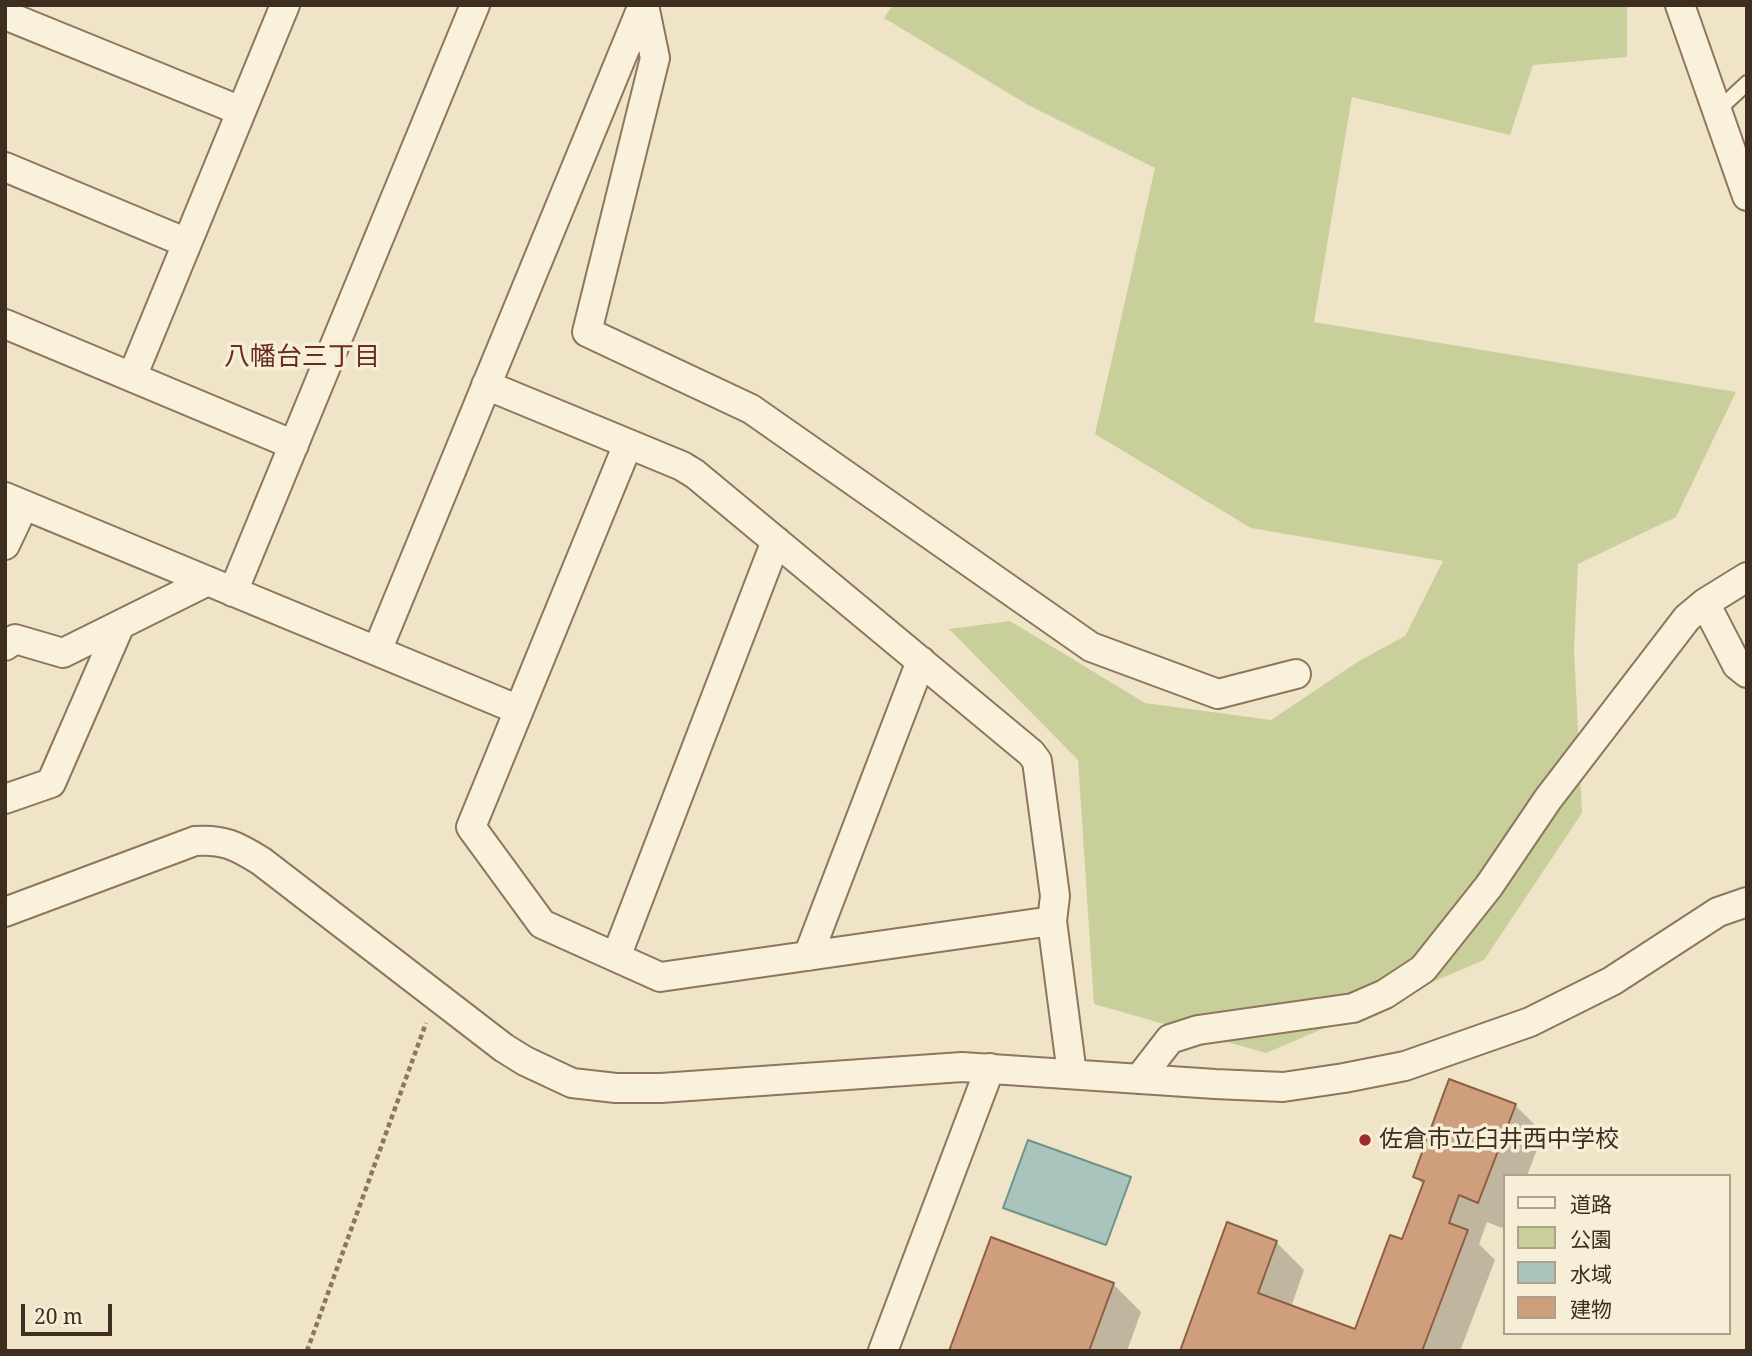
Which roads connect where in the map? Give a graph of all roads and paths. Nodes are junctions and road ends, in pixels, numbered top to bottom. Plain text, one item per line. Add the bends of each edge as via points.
1 (285, 5) edge
2 (475, 5) edge
3 (643, 5) edge
4 (1680, 5) edge
5 (5, 15) edge
6 (1747, 83) edge
7 (241, 111) junction
8 (1717, 111) junction
9 (5, 167) edge
10 (1747, 196) edge
11 (187, 243) junction
12 (5, 324) edge
13 (132, 377) junction
14 (486, 385) junction
15 (294, 444) junction
16 (628, 444) junction
17 (14, 501) edge
18 (776, 541) junction
19 (5, 545) edge
20 (1747, 577) edge
21 (221, 586) junction
22 (1705, 603) junction
23 (120, 625) junction
24 (5, 646) edge
25 (377, 651) junction
26 (921, 661) junction
27 (1747, 673) edge
28 (1296, 674) dead end
29 (519, 710) junction
30 (5, 799) edge
31 (1747, 902) edge
32 (5, 912) edge
33 (1052, 921) junction
34 (808, 956) junction
35 (616, 957) junction
36 (436, 996) junction
37 (990, 1068) junction
38 (1072, 1074) junction
39 (1139, 1079) junction
40 (307, 1351) edge
41 (883, 1351) edge

1 - 7 street
2 - 15 street
3 - 14 street
3 - 28 street via 655,58 587,332 751,409 1091,647 1218,694
4 - 8 street
5 - 7 street
6 - 8 lane
7 - 11 street
8 - 10 street
9 - 11 street
11 - 13 street
12 - 13 street
13 - 15 street
14 - 16 street
14 - 25 street
15 - 21 street
16 - 18 street via 695,474
16 - 29 street
17 - 19 street
17 - 21 street
18 - 26 street
18 - 35 street
20 - 22 street
21 - 23 street
21 - 25 street
22 - 27 street via 1737,665
22 - 39 street via 1687,618 1556,788 1489,886 1423,969 1353,1008 1198,1030 1170,1039
23 - 24 street via 63,653 15,639
23 - 30 street via 51,783
25 - 29 street
26 - 33 street via 1037,761 1055,896
26 - 34 street
29 - 35 street via 471,827 542,924
31 - 39 street via 1718,912 1612,981 1530,1022 1405,1066 1283,1087
32 - 36 street via 180,846 217,839 261,861
33 - 34 street
33 - 38 street
34 - 35 street via 660,977
36 - 37 street via 504,1048 572,1083 661,1088
36 - 40 path
37 - 38 street
37 - 41 street
38 - 39 street

